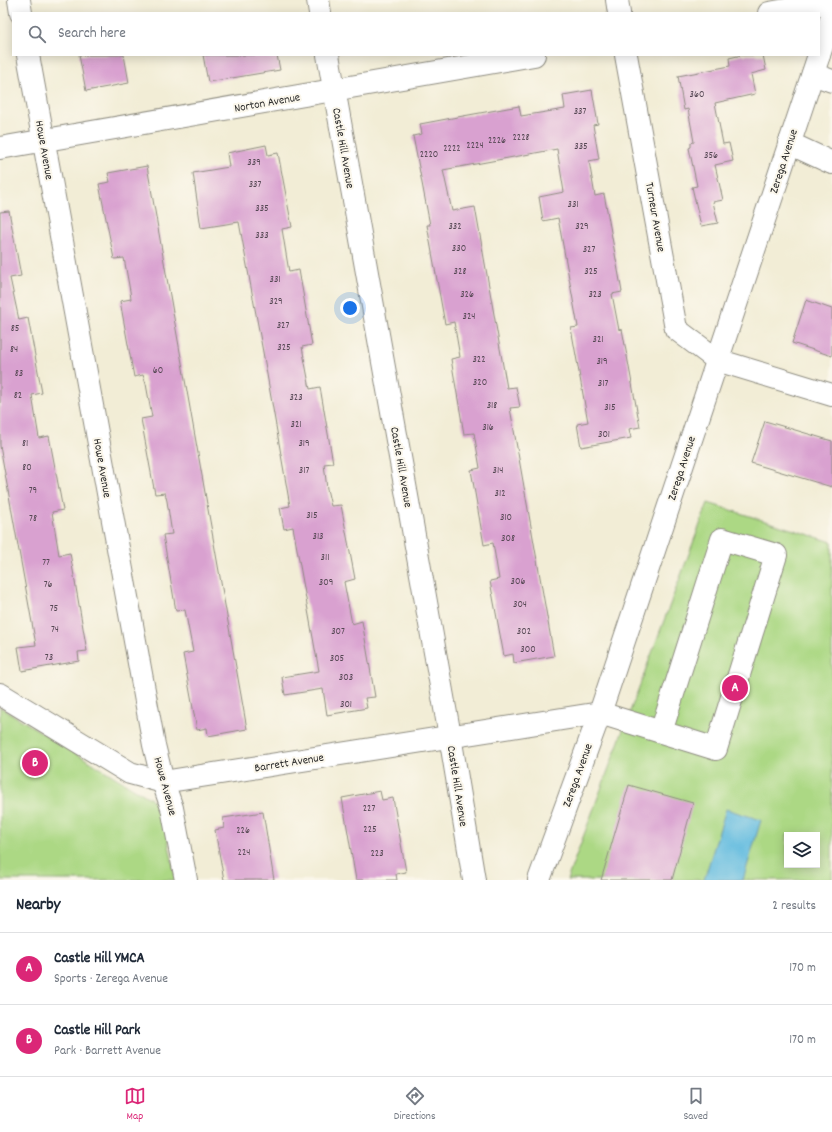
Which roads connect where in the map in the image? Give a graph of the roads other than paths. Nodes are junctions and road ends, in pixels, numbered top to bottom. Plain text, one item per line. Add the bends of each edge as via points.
1 (19, 0) edge
2 (318, 0) edge
3 (616, 0) edge
4 (832, 2) edge
5 (21, 12) edge
6 (320, 12) edge
7 (619, 12) edge
8 (775, 12) edge
9 (832, 16) edge
10 (28, 56) edge
11 (328, 56) edge
12 (528, 56) edge
13 (626, 56) edge
14 (821, 66) edge
15 (334, 90) junction
16 (43, 141) junction
17 (789, 143) junction
18 (0, 148) edge
19 (832, 163) edge
20 (717, 360) junction
21 (832, 395) edge
22 (0, 694) edge
23 (600, 713) junction
24 (662, 732) junction
25 (450, 736) junction
26 (163, 782) junction
27 (186, 880) edge
28 (474, 880) edge
29 (539, 880) edge

1 - 5 street
2 - 6 street
3 - 7 street
4 - 8 street
9 - 14 street, Zerega Avenue
10 - 16 street, Howe Avenue
11 - 15 street, Castle Hill Avenue
12 - 15 street, Norton Avenue
13 - 20 street, Turneur Avenue via 676,329
14 - 17 street, Zerega Avenue
15 - 16 street, Norton Avenue
15 - 25 street, Castle Hill Avenue
16 - 18 street, Norton Avenue
16 - 26 street, Howe Avenue via 154,745
17 - 19 street
17 - 20 street, Zerega Avenue
20 - 21 street
20 - 23 street, Zerega Avenue
22 - 26 street, Barrett Avenue via 130,772
23 - 24 street
23 - 25 street, Barrett Avenue
23 - 29 street, Zerega Avenue
24 - 24 street via 716,749 776,555 722,539
25 - 26 street, Barrett Avenue
25 - 28 street, Castle Hill Avenue
26 - 27 street, Howe Avenue via 172,808

